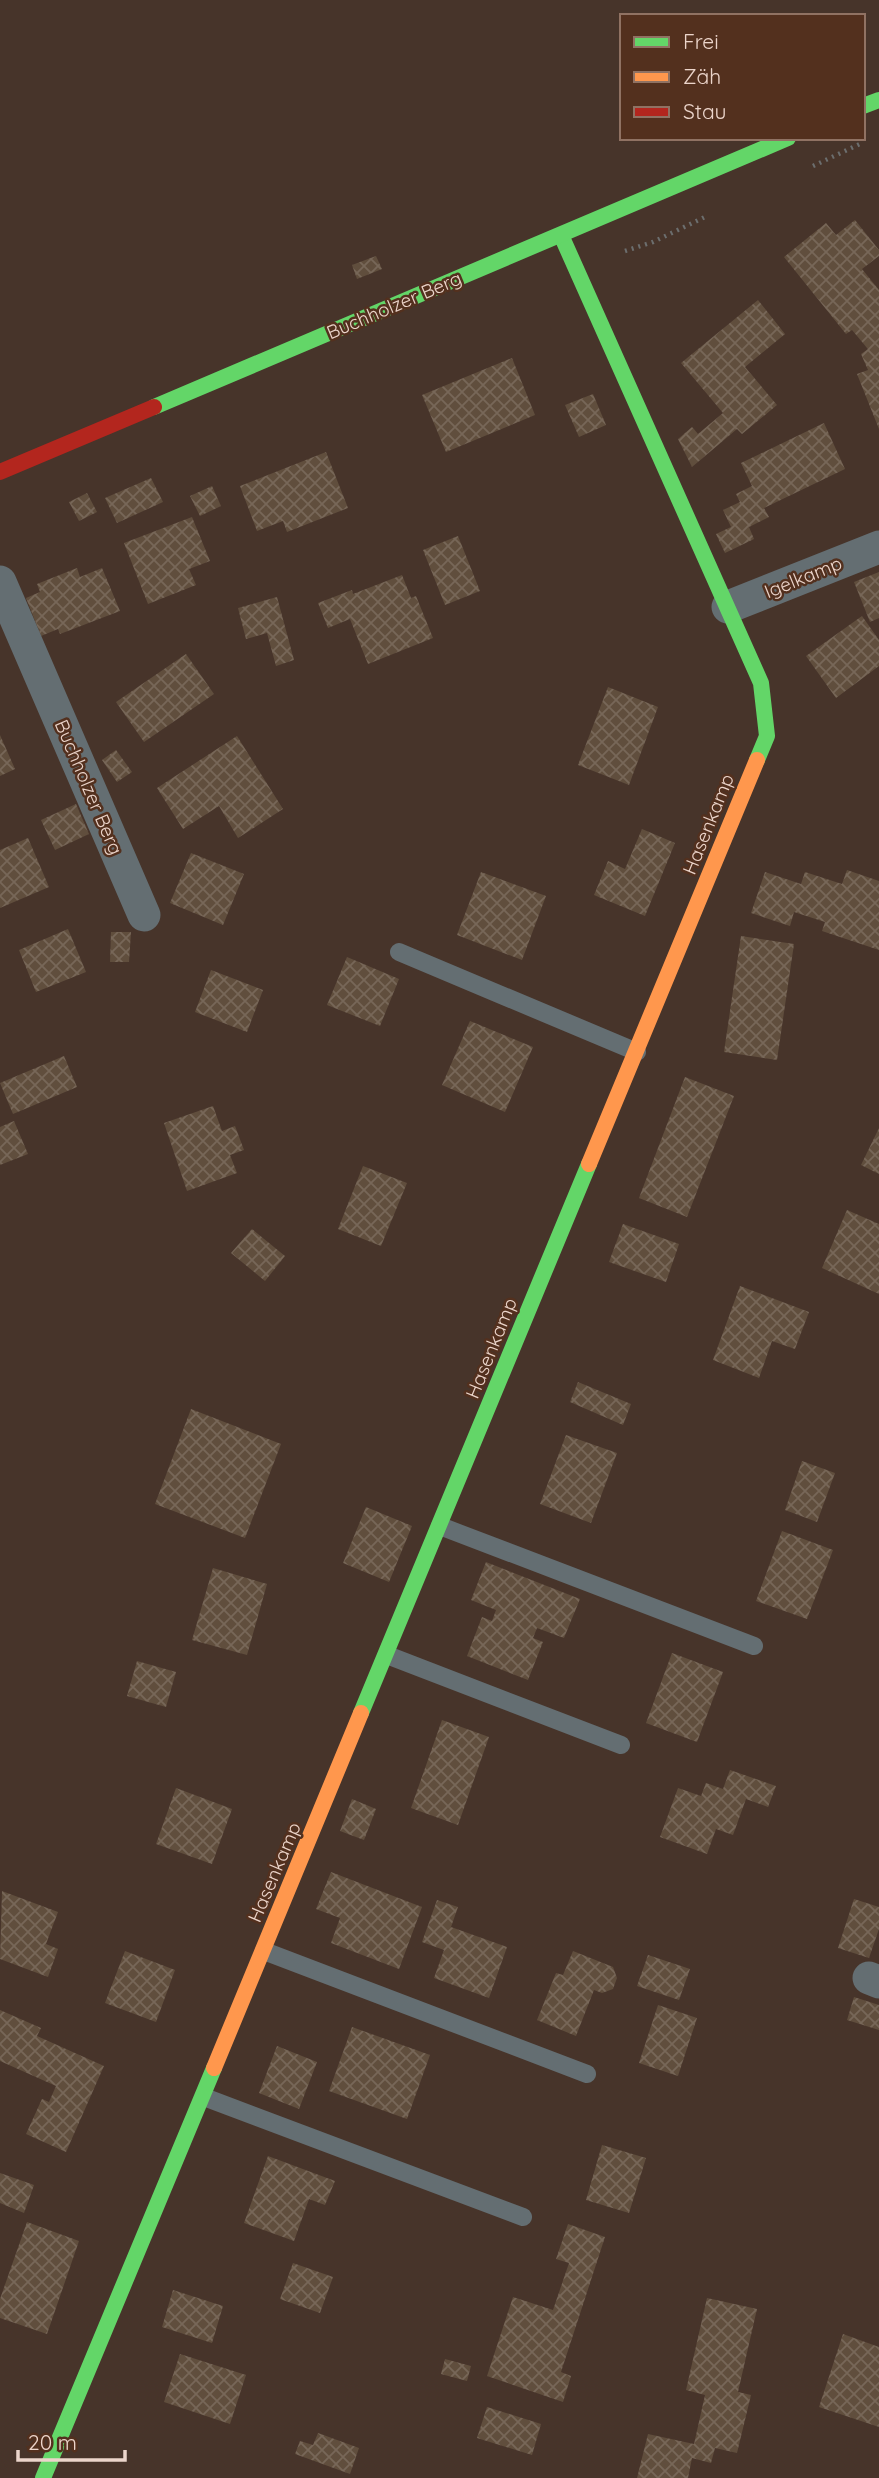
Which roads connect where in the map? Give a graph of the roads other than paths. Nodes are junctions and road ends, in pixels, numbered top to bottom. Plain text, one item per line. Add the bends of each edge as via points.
1 (783, 140) edge
2 (561, 235) junction
3 (0, 472) edge
4 (879, 547) edge
5 (0, 582) edge
6 (728, 607) junction
7 (145, 915) dead end
8 (399, 952) dead end
9 (636, 1052) junction
10 (440, 1526) junction
11 (754, 1646) dead end
12 (387, 1655) junction
13 (621, 1745) dead end
14 (264, 1951) junction
15 (587, 2074) dead end
16 (204, 2097) junction
17 (523, 2217) dead end
18 (43, 2478) edge

1 - 2 street, Buchholzer Berg
2 - 3 street, Buchholzer Berg
2 - 6 street, Hasenkamp
4 - 6 street, Igelkamp
5 - 7 street, Buchholzer Berg
6 - 9 street, Hasenkamp via 761,683 767,736
8 - 9 lane
9 - 10 street, Hasenkamp
10 - 11 lane
10 - 12 street, Hasenkamp
12 - 13 lane
12 - 14 street, Hasenkamp
14 - 15 lane
14 - 16 street, Hasenkamp
16 - 17 lane
16 - 18 street, Hasenkamp

